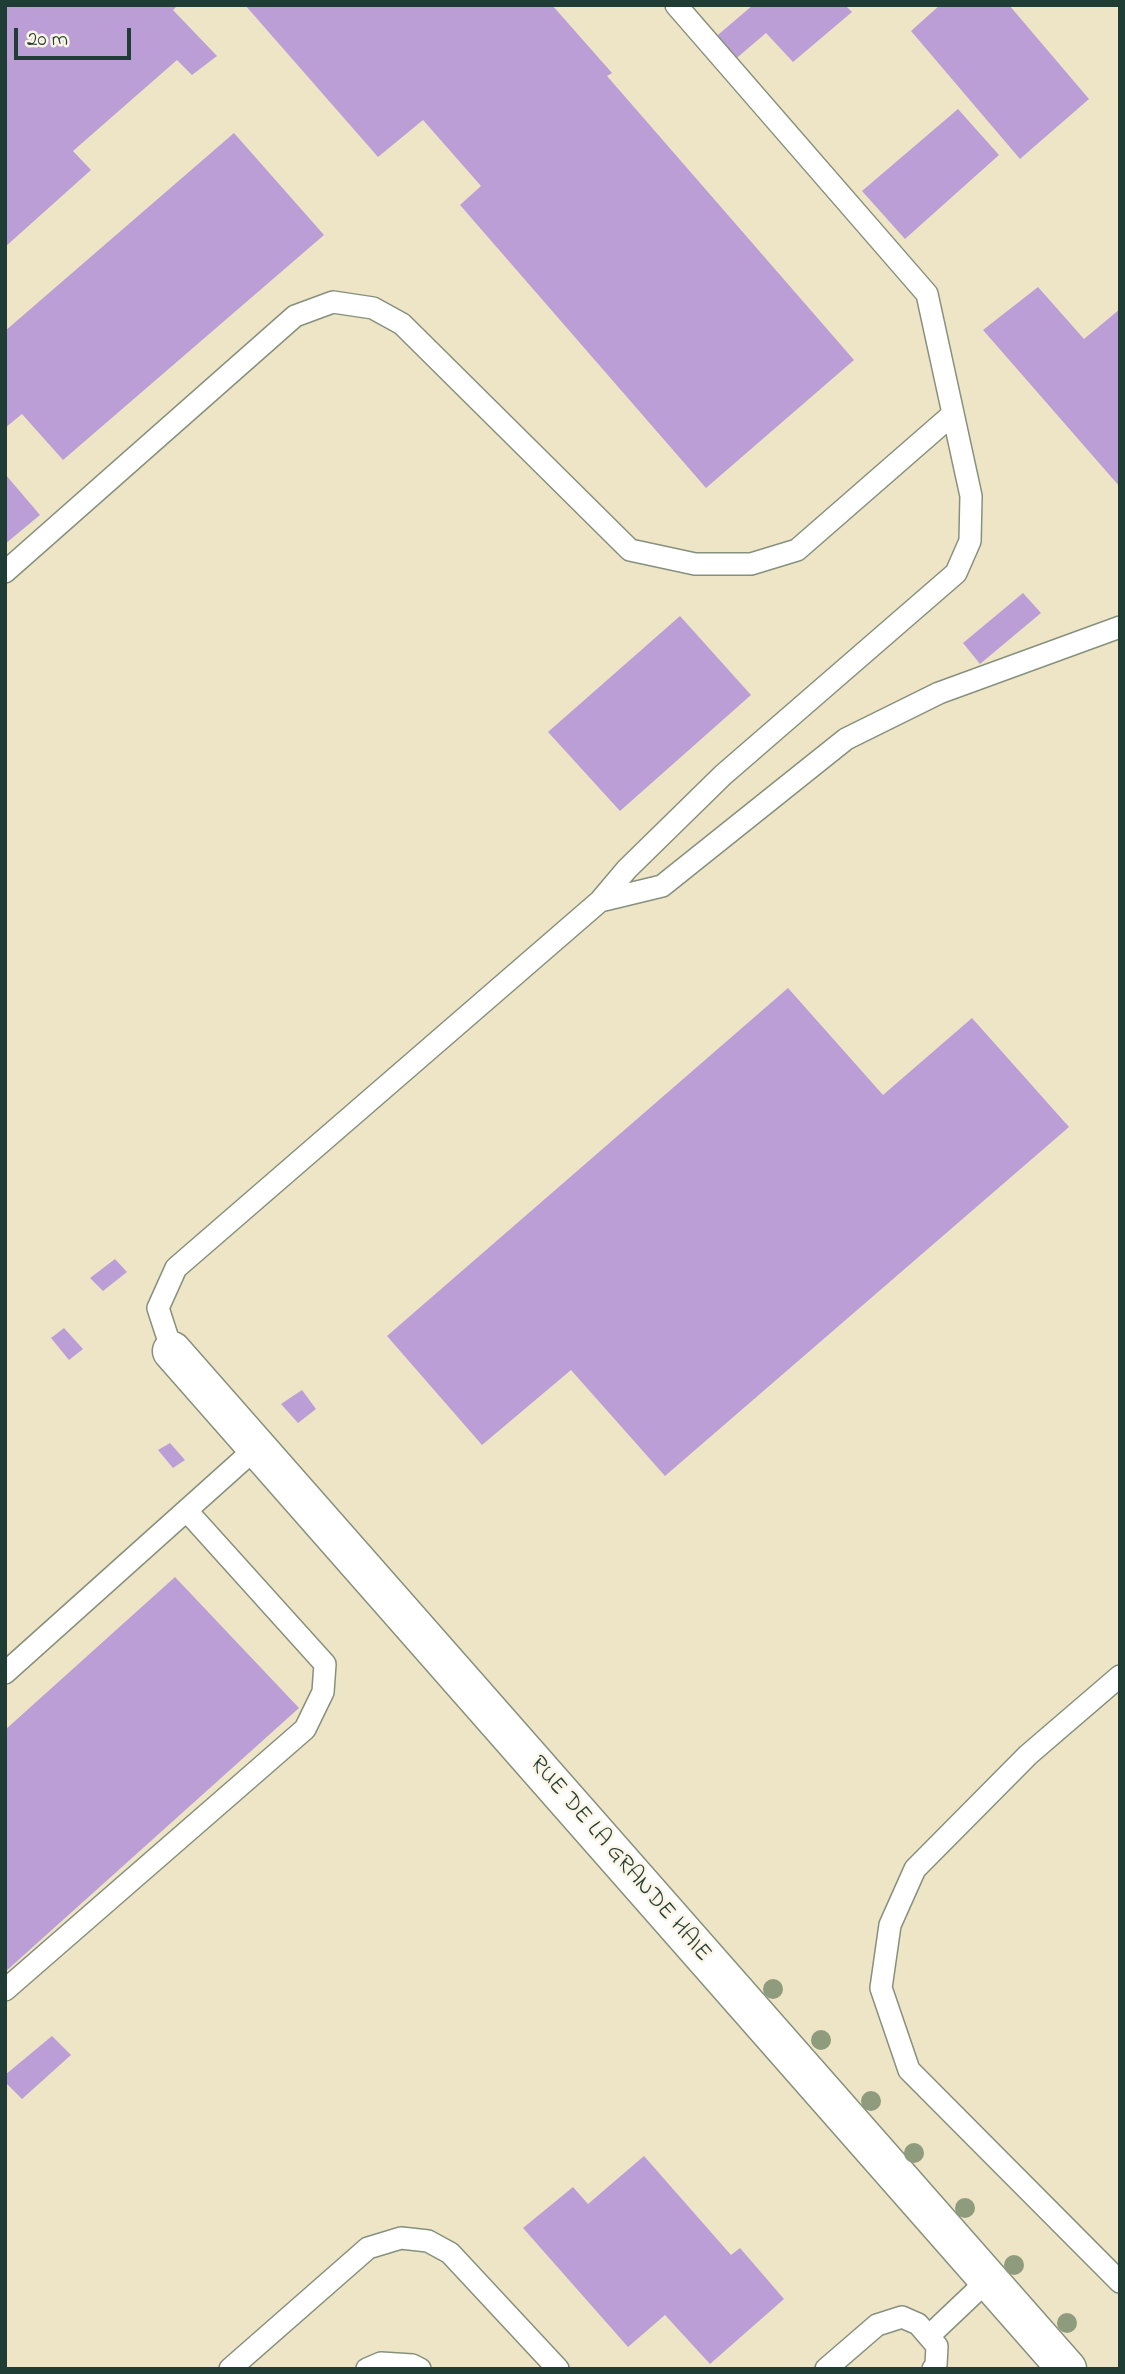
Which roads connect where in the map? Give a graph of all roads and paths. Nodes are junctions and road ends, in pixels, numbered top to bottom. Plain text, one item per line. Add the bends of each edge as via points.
1 (676, 5) edge
2 (953, 414) junction
3 (5, 572) edge
4 (1120, 627) edge
5 (600, 901) junction
6 (172, 1351) joint
7 (256, 1448) junction
8 (187, 1511) junction
9 (5, 1673) edge
10 (1120, 1676) edge
11 (5, 1990) edge
12 (988, 2280) junction
13 (1120, 2282) edge
14 (930, 2335) junction
15 (230, 2369) edge
16 (367, 2369) edge
17 (420, 2369) edge
18 (558, 2369) edge
19 (825, 2369) edge
20 (933, 2369) edge
21 (1067, 2369) edge

1 - 2 lane via 927,294
2 - 3 lane via 797,550 751,564 695,564 630,550 402,324 373,308 333,302 295,316
2 - 5 lane via 971,496 970,541 956,573 723,775
4 - 5 lane via 939,693 846,739 663,886
5 - 6 lane via 176,1268 159,1308
6 - 7 street, RUE DE LA GRANDE HAIE
7 - 8 lane
7 - 12 street, RUE DE LA GRANDE HAIE
8 - 9 lane
8 - 11 lane via 324,1664 323,1692 305,1729
10 - 13 lane via 1028,1755 915,1868 890,1925 881,1989 909,2070
12 - 14 lane
12 - 21 street, RUE DE LA GRANDE HAIE
14 - 19 lane via 902,2318 877,2325
14 - 20 lane via 937,2346
15 - 18 lane via 368,2248 401,2238 428,2241 450,2253
16 - 17 lane via 381,2363

